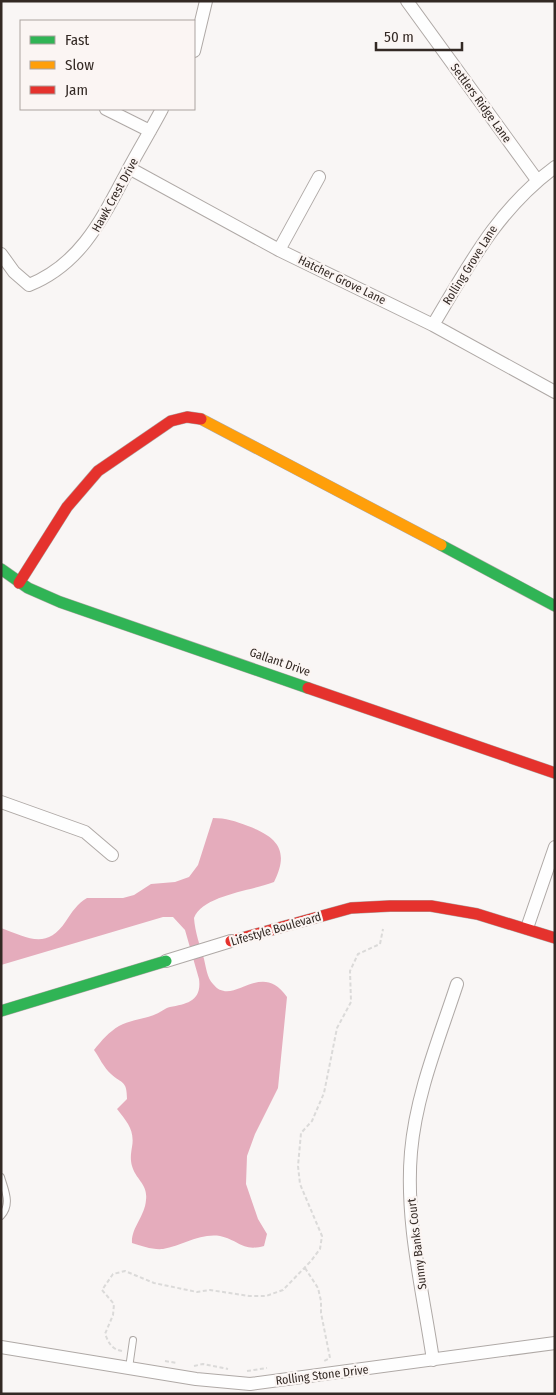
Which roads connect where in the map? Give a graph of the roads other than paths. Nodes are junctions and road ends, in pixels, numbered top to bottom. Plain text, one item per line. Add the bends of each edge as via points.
1 (206, 1) edge
2 (407, 1) edge
3 (195, 47) edge
4 (108, 110) edge
5 (161, 110) edge
6 (150, 131) junction
7 (555, 167) edge
8 (129, 168) junction
9 (319, 177) dead end
10 (537, 180) junction
11 (280, 250) junction
12 (1, 254) edge
13 (433, 325) junction
14 (555, 392) edge
15 (1, 569) edge
16 (19, 583) junction
17 (555, 606) edge
18 (555, 773) edge
19 (1, 802) edge
20 (555, 847) edge
21 (112, 855) dead end
22 (527, 928) junction
23 (555, 938) edge
24 (231, 941) joint
25 (166, 961) joint
26 (457, 984) dead end
27 (1, 1011) edge
28 (1, 1177) edge
29 (1, 1216) edge
30 (133, 1340) dead end
31 (555, 1343) edge
32 (1, 1347) edge
33 (433, 1360) junction
34 (128, 1368) junction

1 - 3 street
2 - 10 street, Settlers Ridge Lane
4 - 6 street
5 - 6 street, Hawk Crest Drive
6 - 8 street, Hawk Crest Drive
7 - 10 street, Rolling Grove Lane
8 - 11 street, Hatcher Grove Lane
8 - 12 street, Hawk Crest Drive via 97,229 60,267 28,285
9 - 11 street
10 - 13 street, Rolling Grove Lane via 507,209 485,237
11 - 13 street, Hatcher Grove Lane
13 - 14 street, Hatcher Grove Lane
15 - 16 street, Gallant Drive
16 - 17 street via 85,483 121,453 169,421 192,416 201,417
16 - 18 street, Gallant Drive via 60,602
19 - 21 street via 84,832
20 - 22 street
22 - 23 street, Lifestyle Boulevard
22 - 24 street, Lifestyle Boulevard via 431,906 390,906 351,908
24 - 25 street, Lifestyle Boulevard
25 - 27 street, Lifestyle Boulevard
26 - 33 street, Sunny Banks Court via 421,1094 411,1152 411,1212
28 - 29 lane via 7,1198 6,1210
30 - 34 lane
31 - 33 street, Rolling Stone Drive
32 - 34 street, Rolling Stone Drive
33 - 34 street, Rolling Stone Drive via 250,1384

